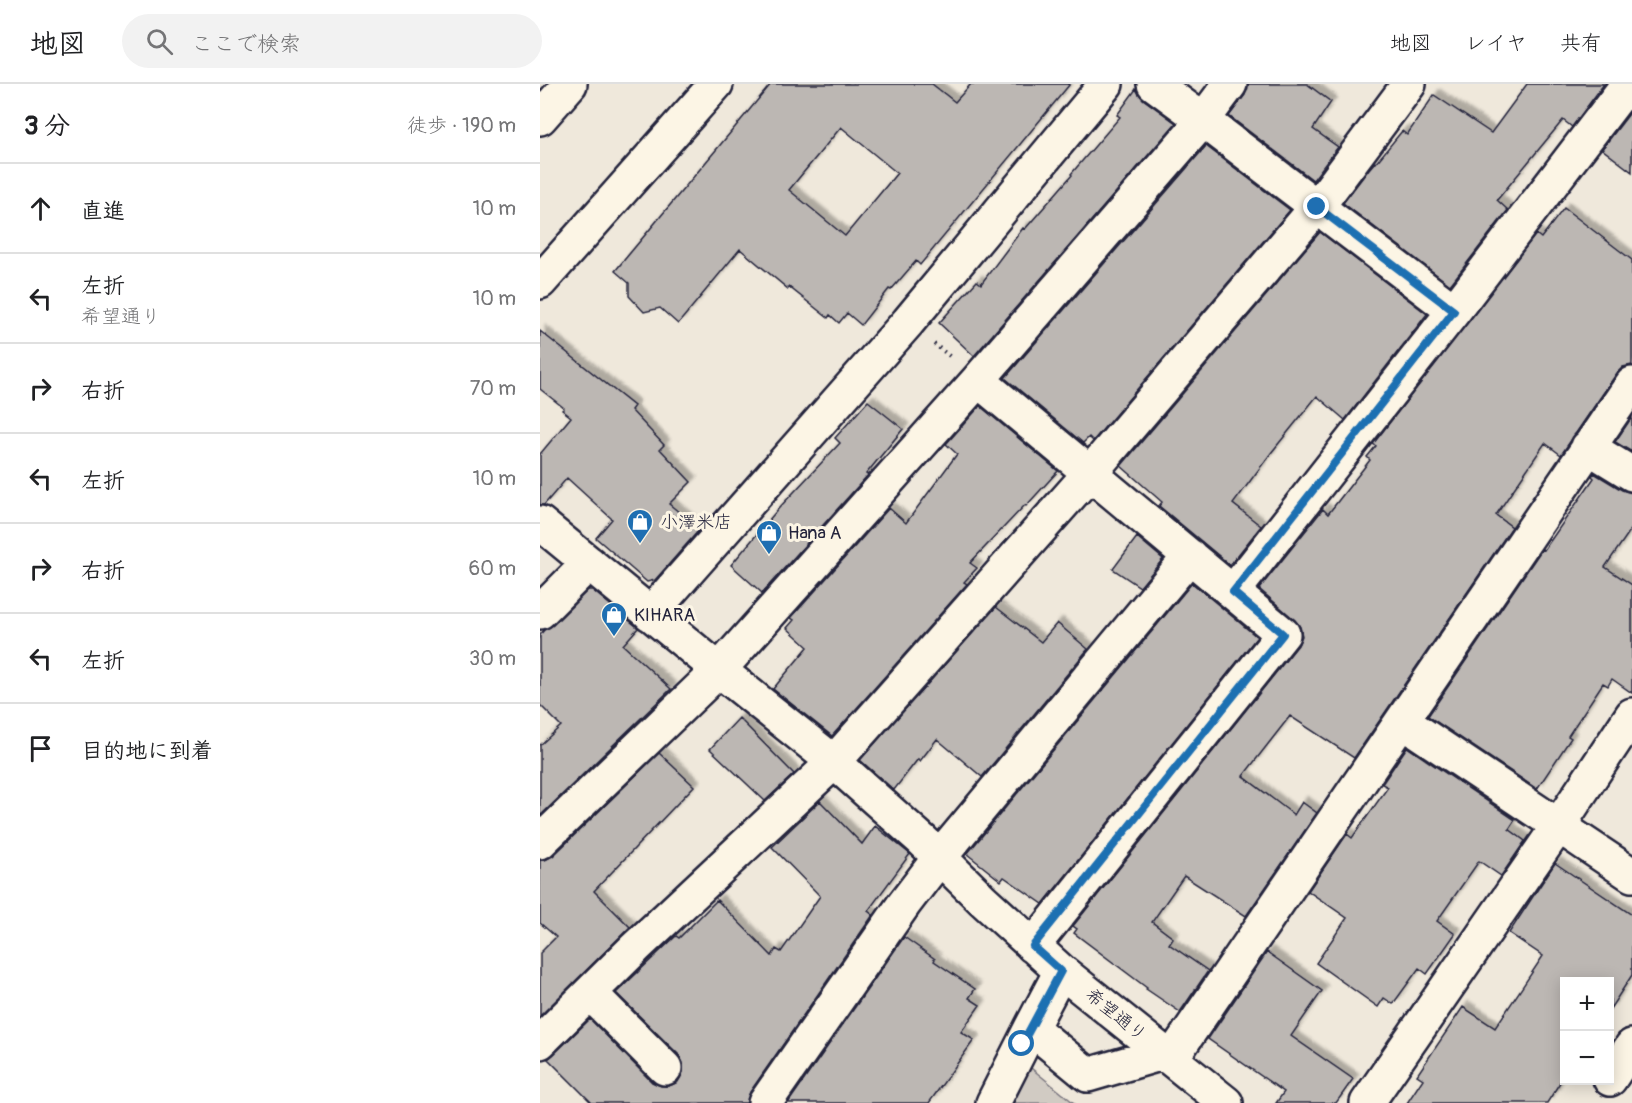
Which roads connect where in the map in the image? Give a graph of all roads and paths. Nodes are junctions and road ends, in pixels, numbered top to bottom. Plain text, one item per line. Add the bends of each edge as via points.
1 (570, 84) edge
2 (716, 84) edge
3 (1106, 84) edge
4 (1154, 84) edge
5 (1230, 84) edge
6 (1409, 84) edge
7 (1628, 84) edge
8 (540, 118) edge
9 (1203, 120) junction
10 (1317, 207) junction
11 (540, 282) edge
12 (1454, 311) junction
13 (908, 322) junction
14 (978, 380) junction
15 (1632, 384) edge
16 (1588, 447) junction
17 (1090, 473) junction
18 (1632, 474) edge
19 (540, 523) edge
20 (1190, 556) junction
21 (589, 563) junction
22 (1233, 592) junction
23 (540, 612) edge
24 (651, 614) junction
25 (719, 670) junction
26 (1632, 715) edge
27 (1402, 721) junction
28 (834, 762) junction
29 (1559, 825) junction
30 (540, 842) edge
31 (940, 857) junction
32 (1632, 875) edge
33 (1033, 946) junction
34 (1061, 971) junction
35 (590, 993) junction
36 (1031, 1028) junction
37 (540, 1042) edge
38 (1632, 1046) edge
39 (1167, 1056) junction
40 (665, 1068) dead end
41 (1614, 1073) edge
42 (1606, 1085) edge
43 (765, 1103) edge
44 (993, 1103) edge
45 (1226, 1103) edge
46 (1367, 1103) edge
47 (1593, 1103) edge

1 - 8 street
2 - 11 street
3 - 13 street
4 - 9 street
5 - 9 street
6 - 10 street
7 - 12 street
9 - 10 street
9 - 14 street
10 - 12 street
10 - 17 street
12 - 22 street
13 - 14 path
13 - 24 street
14 - 17 street
14 - 25 street
15 - 16 street
16 - 18 street
16 - 27 street
17 - 20 street
17 - 28 street
19 - 21 street, 希望通り
20 - 22 street
20 - 31 street
21 - 23 street
21 - 24 street, 希望通り
22 - 33 street via 1283,634
24 - 25 street, 希望通り
25 - 28 street, 希望通り
25 - 30 street
26 - 29 street
27 - 29 street
27 - 39 street
28 - 31 street, 希望通り
28 - 35 street
29 - 32 street
29 - 46 street
31 - 33 street, 希望通り
31 - 43 street
33 - 34 street, 希望通り
34 - 36 street
34 - 39 street, 希望通り
35 - 37 street
35 - 40 street
36 - 39 street via 1088,1075
36 - 44 street
38 - 41 street
39 - 45 street, 希望通り
42 - 47 street

